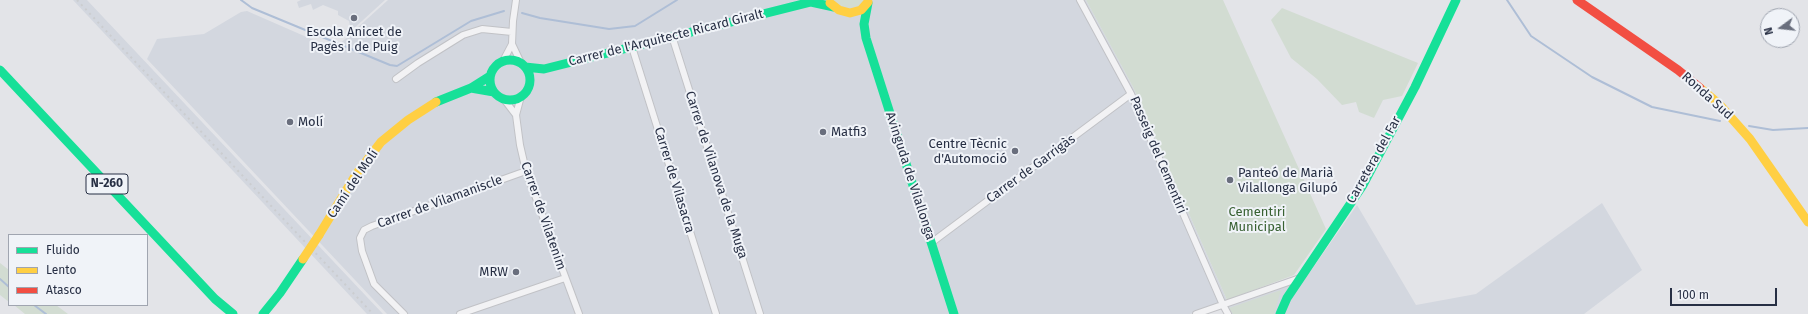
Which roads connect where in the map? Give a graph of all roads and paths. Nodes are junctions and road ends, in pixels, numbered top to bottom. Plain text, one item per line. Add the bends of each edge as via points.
1 (516, 0) edge
2 (1080, 0) edge
3 (1456, 0) edge
4 (1577, 0) edge
5 (812, 1) edge
6 (869, 1) edge
7 (832, 4) edge
8 (845, 12) junction
9 (512, 32) junction
10 (672, 36) junction
11 (866, 38) junction
12 (512, 44) junction
13 (632, 47) junction
14 (503, 61) junction
15 (523, 65) junction
16 (544, 69) junction
17 (0, 70) edge
18 (490, 76) junction
19 (396, 79) dead end
20 (530, 82) junction
21 (471, 88) junction
22 (494, 92) junction
23 (1131, 94) junction
24 (521, 96) junction
25 (503, 98) junction
26 (516, 115) junction
27 (526, 171) junction
28 (1808, 222) edge
29 (931, 243) junction
30 (565, 278) junction
31 (1300, 278) junction
32 (280, 293) junction
33 (215, 299) junction
34 (1223, 305) junction
35 (224, 314) edge
36 (233, 314) edge
37 (262, 314) edge
38 (272, 314) edge
39 (404, 314) edge
40 (460, 314) edge
41 (579, 314) edge
42 (716, 314) edge
43 (760, 314) edge
44 (954, 314) edge
45 (1196, 314) edge
46 (1228, 314) edge
47 (1280, 314) edge

1 - 9 street
2 - 23 street, Passeig del Cementiri
3 - 31 main road, Carretera del Far via 1362,185
4 - 28 main road, Ronda Sud via 1678,70 1719,104 1750,139
5 - 7 main road, Carrer de l'Arquitecte Ricard Giralt
5 - 10 main road, Carrer de l'Arquitecte Ricard Giralt
6 - 8 main road via 856,12
6 - 11 main road, Avinguda de Vilallonga via 864,24
7 - 8 main road, Carrer de l'Arquitecte Ricard Giralt
8 - 11 main road, Avinguda de Vilallonga via 855,18
9 - 12 street
9 - 19 street via 482,29 463,35
10 - 13 main road, Carrer de l'Arquitecte Ricard Giralt
10 - 43 street, Carrer de Vilanova de la Muga
11 - 29 main road, Avinguda de Vilallonga
12 - 14 street
12 - 15 street
13 - 16 main road, Carrer de l'Arquitecte Ricard Giralt
13 - 42 street, Carrer de Vilasacra
14 - 15 main road via 510,60
14 - 18 main road via 496,66
15 - 16 main road, Carrer de l'Arquitecte Ricard Giralt
15 - 20 main road via 529,73
16 - 20 main road, Carrer de l'Arquitecte Ricard Giralt
17 - 33 main road, N-260
18 - 21 main road, Camí del Molí
18 - 22 main road
20 - 24 main road
21 - 22 main road
21 - 32 main road, Camí del Molí, bridge via 435,102 381,142 355,176
22 - 25 main road
23 - 29 street, Carrer de Garrigàs
23 - 34 street, Passeig del Cementiri
24 - 25 main road via 510,100
24 - 26 street, Carrer de Vilatenim
25 - 26 street, Carrer de Vilatenim
26 - 27 street, Carrer de Vilatenim
27 - 30 street, Carrer de Vilatenim
27 - 39 street, Carrer de Vilamaniscle via 364,230 360,238 362,251 374,284
29 - 44 main road, Avinguda de Vilallonga
30 - 40 street
30 - 41 street, Carrer de Vilatenim
31 - 34 street
31 - 47 main road, Carretera del Far
32 - 37 main road, Camí del Molí
32 - 38 main road, Camí del Molí
33 - 35 main road, N-260
33 - 36 main road, N-260
34 - 45 street
34 - 46 street, Passeig del Cementiri

